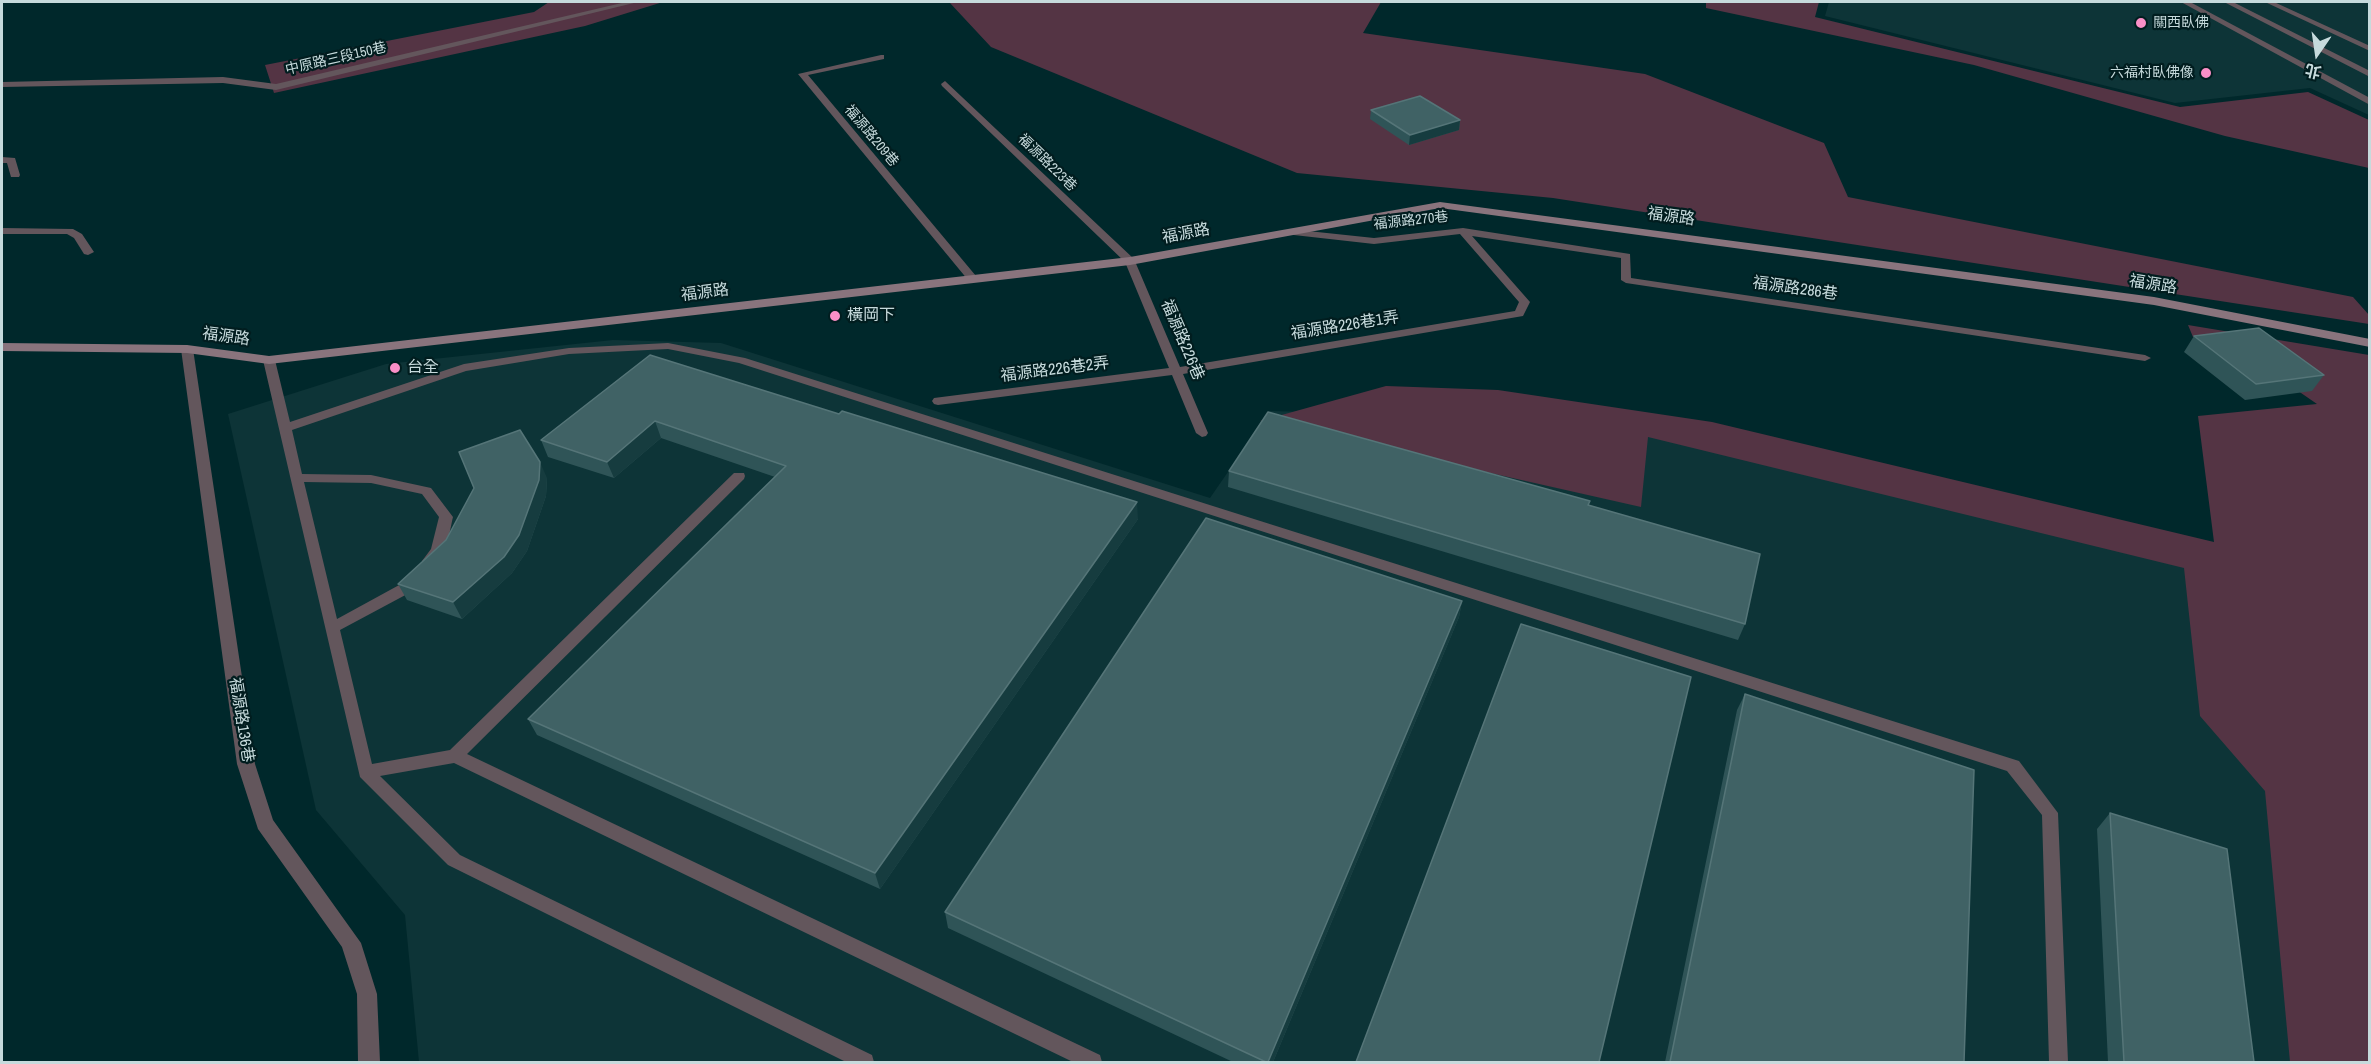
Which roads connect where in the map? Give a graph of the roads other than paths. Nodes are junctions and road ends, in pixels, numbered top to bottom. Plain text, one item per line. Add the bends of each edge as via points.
1 (634, 2) edge
2 (2185, 2) edge
3 (2228, 2) edge
4 (2269, 2) edge
5 (2370, 49) edge
6 (881, 57) dead end
7 (2370, 75) edge
8 (945, 84) dead end
9 (2, 85) edge
10 (2370, 102) edge
11 (2, 160) edge
12 (15, 175) dead end
13 (2, 231) edge
14 (1463, 231) junction
15 (1289, 232) junction
16 (88, 252) dead end
17 (1130, 261) junction
18 (972, 278) junction
19 (1519, 314) joint
20 (2370, 343) edge
21 (2, 347) edge
22 (187, 349) junction
23 (2145, 358) dead end
24 (269, 360) junction
25 (1177, 371) junction
26 (938, 401) dead end
27 (285, 428) junction
28 (1202, 433) dead end
29 (739, 476) dead end
30 (297, 478) junction
31 (332, 628) junction
32 (455, 756) junction
33 (366, 772) junction
34 (369, 1062) edge
35 (865, 1062) edge
36 (1093, 1062) edge
37 (2059, 1062) edge

1 - 9 lane, 中原路三段150巷 via 276,87 223,80
2 - 10 lane
3 - 7 lane
4 - 5 lane
6 - 18 lane, 福源路209巷 via 802,74
8 - 17 lane, 福源路223巷
11 - 12 street via 10,160
13 - 16 street via 69,231 78,236
14 - 15 lane, 福源路270巷 via 1374,241
14 - 19 lane, 福源路270巷 via 1525,302
14 - 23 lane, 福源路286巷 via 1626,256 1626,280
15 - 17 street, 福源路
15 - 20 street, 福源路 via 1440,205 1473,208 2154,301
17 - 18 street, 福源路
17 - 25 lane, 福源路226巷
18 - 24 street, 福源路
19 - 25 lane, 福源路226巷1弄
21 - 22 street, 福源路
22 - 24 street, 福源路
22 - 34 street, 福源路136巷 via 246,764 265,823 351,943 366,994
24 - 27 lane
25 - 26 lane, 福源路226巷2弄
25 - 28 lane, 福源路226巷
27 - 30 lane
27 - 37 lane via 464,368 569,351 668,346 741,360 2013,766 2050,813
29 - 32 lane
30 - 31 lane
30 - 31 lane via 371,478 426,491 446,516 438,550 406,588
31 - 33 lane
32 - 33 lane
32 - 36 lane
33 - 35 lane via 454,860

